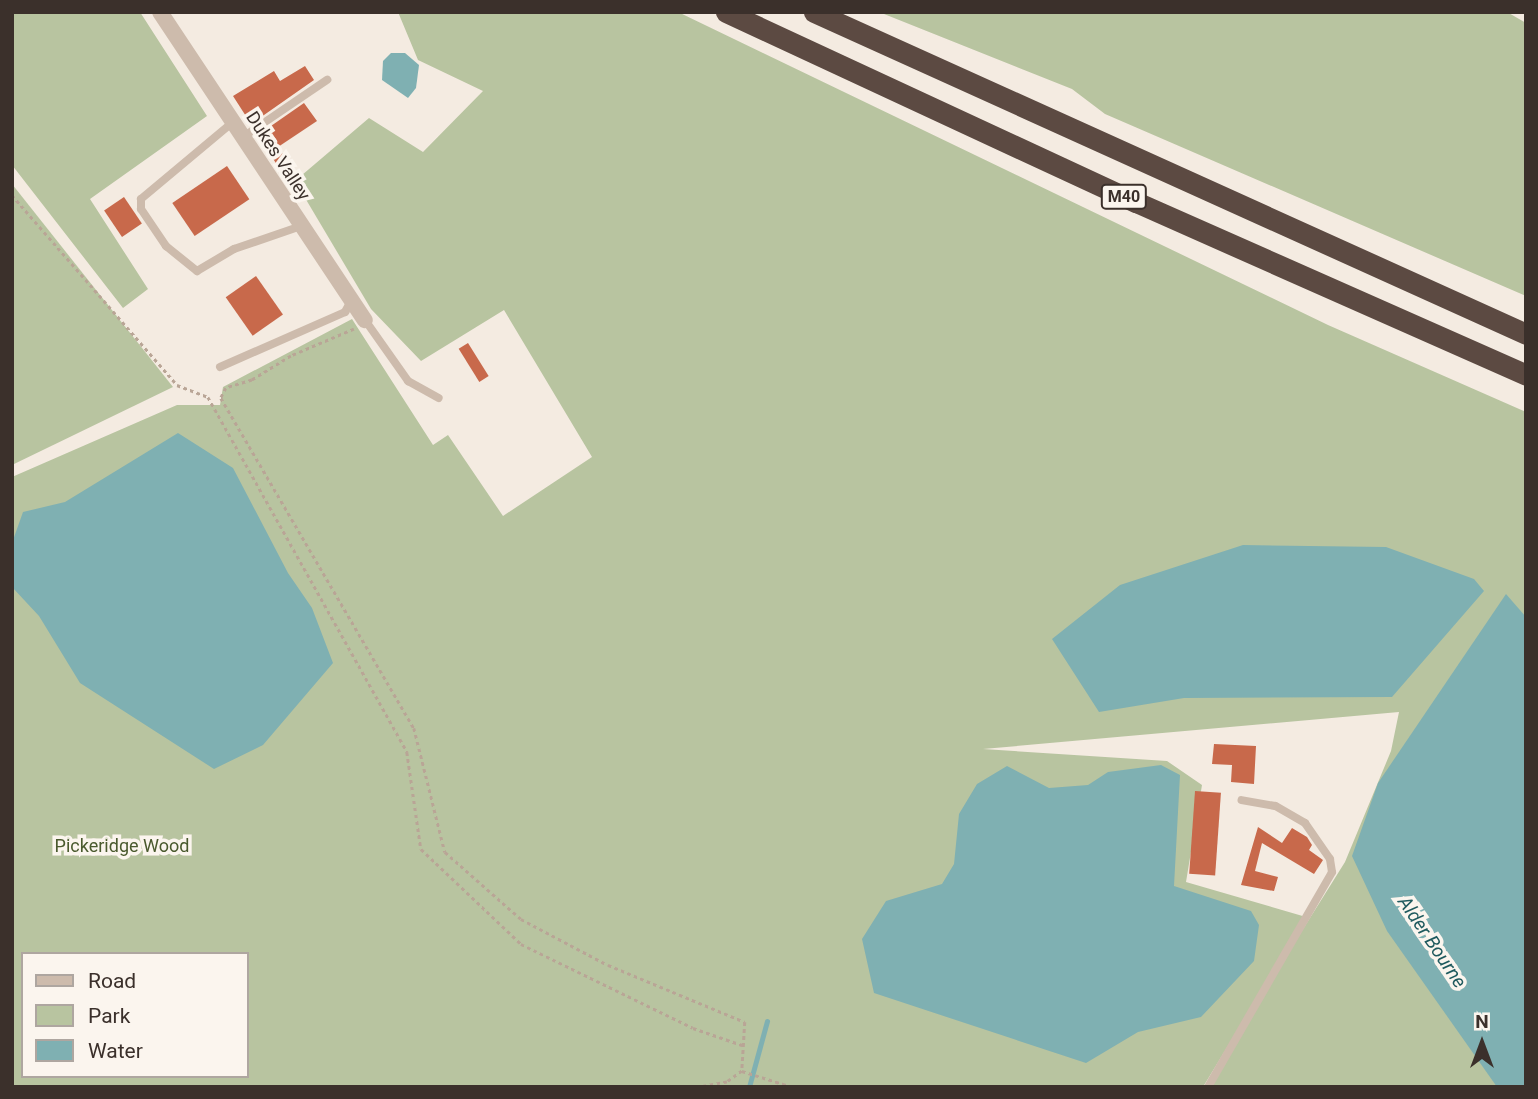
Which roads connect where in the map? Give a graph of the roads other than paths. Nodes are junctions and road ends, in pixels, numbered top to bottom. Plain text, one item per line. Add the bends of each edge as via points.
1 (160, 12) edge
2 (726, 12) edge
3 (814, 12) edge
4 (327, 80) dead end
5 (233, 122) junction
6 (243, 137) junction
7 (301, 226) junction
8 (352, 299) junction
9 (365, 320) joint
10 (1526, 334) edge
11 (220, 367) dead end
12 (1526, 375) edge
13 (439, 398) dead end
14 (1242, 800) dead end
15 (1208, 1087) edge

1 - 5 street, Dukes Valley
2 - 12 highway, M40 via 1136,202
3 - 10 highway, M40
4 - 6 lane
5 - 6 street, Dukes Valley
5 - 7 lane via 141,199 141,209 166,246 197,271 234,249
6 - 7 street, Dukes Valley
7 - 8 street, Dukes Valley
8 - 9 street, Dukes Valley
8 - 11 lane via 345,312
9 - 13 lane via 408,381
14 - 15 lane via 1275,806 1306,823 1330,859 1332,872

